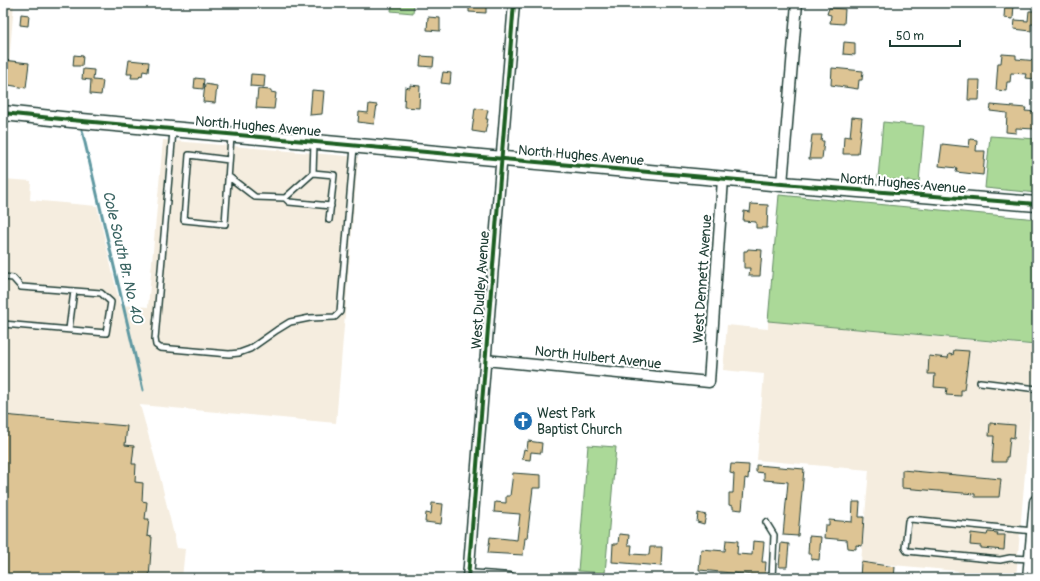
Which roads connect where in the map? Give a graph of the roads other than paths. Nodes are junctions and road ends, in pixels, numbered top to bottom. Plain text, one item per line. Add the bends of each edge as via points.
1 (514, 3) edge
2 (797, 3) edge
3 (3, 113) edge
4 (173, 130) junction
5 (231, 135) junction
6 (314, 142) junction
7 (355, 146) junction
8 (501, 159) junction
9 (229, 160) junction
10 (313, 173) junction
11 (228, 176) junction
12 (723, 178) junction
13 (782, 184) junction
14 (285, 198) junction
15 (1037, 204) edge
16 (331, 206) junction
17 (329, 220) dead end
18 (3, 277) edge
19 (74, 291) junction
20 (3, 324) edge
21 (69, 329) junction
22 (485, 360) junction
23 (709, 382) joint
24 (980, 382) dead end
25 (1037, 389) edge
26 (1037, 502) edge
27 (766, 522) dead end
28 (1034, 531) junction
29 (1032, 559) junction
30 (468, 576) edge
31 (510, 578) edge
32 (772, 578) edge
33 (1030, 578) edge

1 - 8 street, West Dudley Avenue
2 - 13 street
3 - 4 street, North Hughes Avenue
4 - 5 street, North Hughes Avenue
4 - 7 lane via 155,339 160,348 171,350 239,353 250,349 290,322 338,316
5 - 6 street, North Hughes Avenue
5 - 9 lane
6 - 7 street, North Hughes Avenue
6 - 10 lane
7 - 8 street, North Hughes Avenue
8 - 12 street, North Hughes Avenue
8 - 22 street, West Dudley Avenue
9 - 11 lane
9 - 11 lane via 189,155 184,220 225,224
10 - 14 lane
10 - 16 lane via 334,175
11 - 14 lane via 255,197
12 - 13 street, North Hughes Avenue
12 - 23 street, West Dennett Avenue
13 - 15 street, North Hughes Avenue
14 - 16 lane via 289,202
16 - 17 lane
18 - 19 lane via 13,278 21,286
19 - 21 lane
19 - 21 lane via 101,293 111,302 106,332
20 - 21 lane
22 - 23 street, North Hulbert Avenue
22 - 30 street, West Dudley Avenue
24 - 25 lane
26 - 28 street
27 - 32 lane via 774,535
28 - 29 street
28 - 29 lane via 910,519 905,548 907,551 1000,560
29 - 33 street
30 - 31 street

